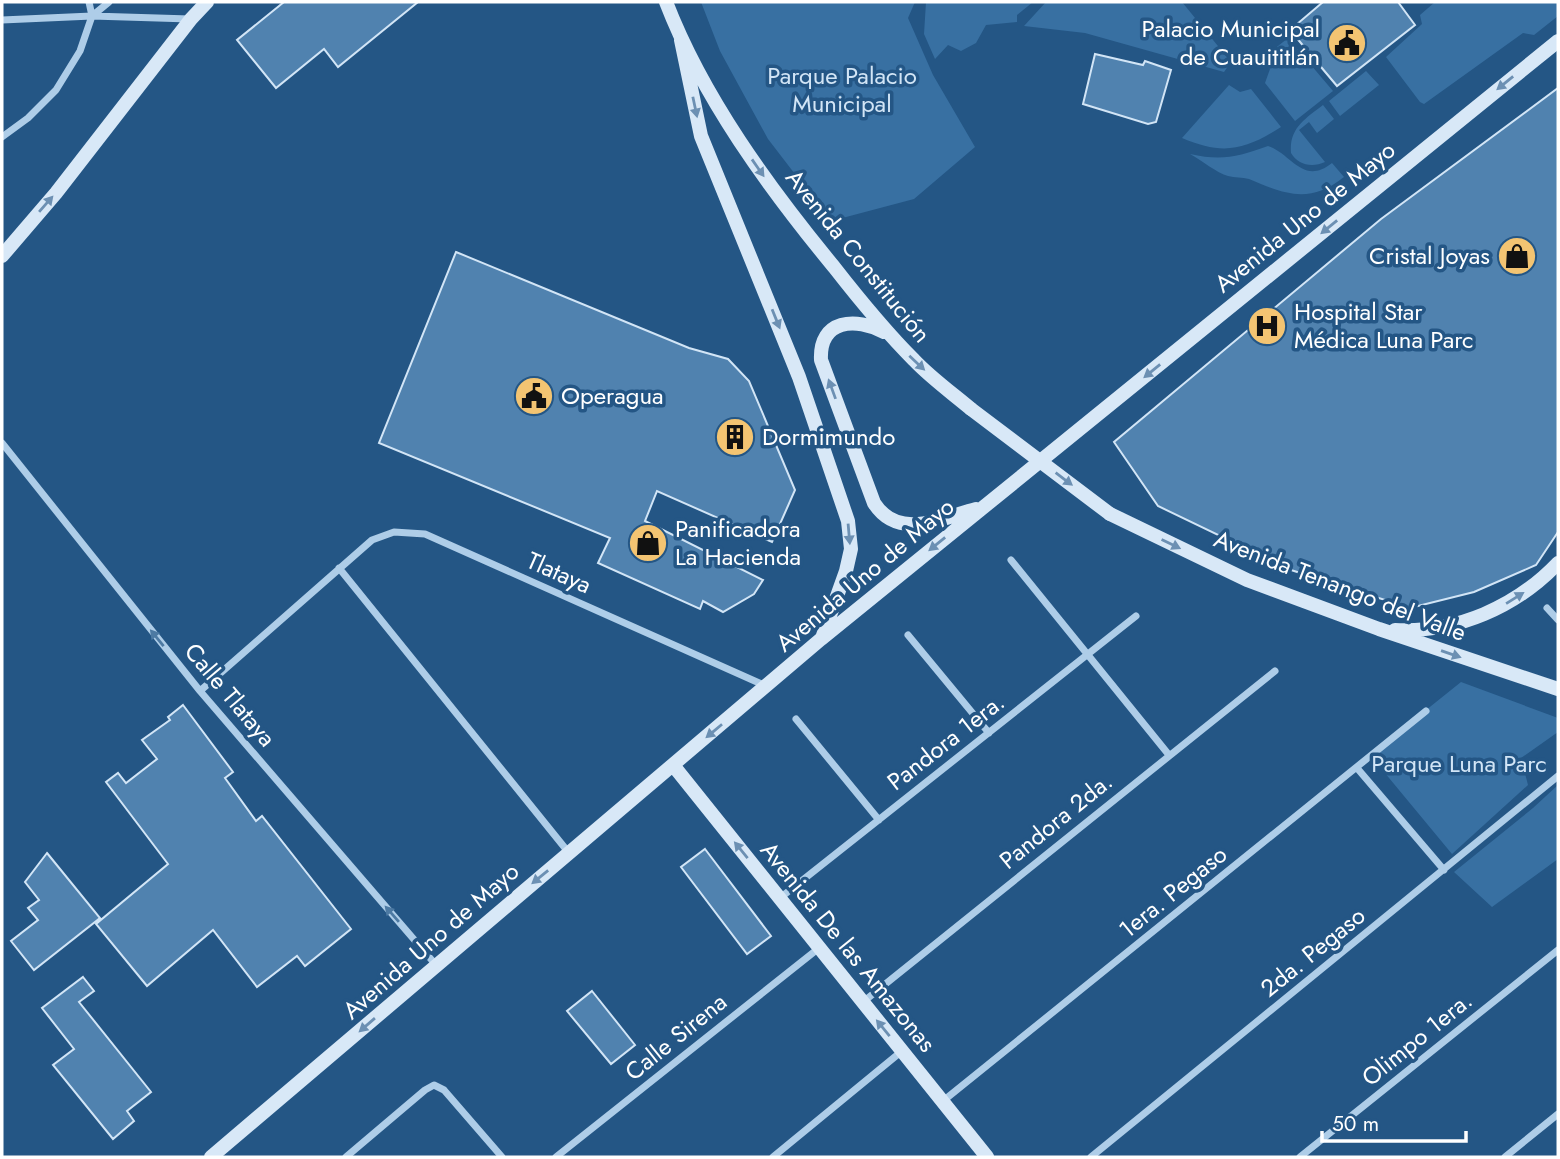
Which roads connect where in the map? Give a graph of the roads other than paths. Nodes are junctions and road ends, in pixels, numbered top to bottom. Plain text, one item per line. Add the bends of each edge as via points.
1 (89, 2) edge
2 (109, 2) edge
3 (207, 2) edge
4 (666, 2) edge
5 (92, 16) junction
6 (191, 19) junction
7 (2, 20) edge
8 (681, 40) junction
9 (1558, 41) edge
10 (2, 137) edge
11 (2, 256) edge
12 (894, 340) junction
13 (2, 443) edge
14 (981, 508) junction
15 (1110, 514) joint
16 (1011, 560) dead end
17 (1558, 563) edge
18 (339, 568) junction
19 (1547, 608) dead end
20 (1136, 616) dead end
21 (1558, 620) edge
22 (1379, 629) junction
23 (908, 635) dead end
24 (821, 639) junction
25 (1088, 655) junction
26 (1275, 671) dead end
27 (766, 687) junction
28 (1558, 689) edge
29 (200, 691) junction
30 (1426, 711) dead end
31 (796, 719) dead end
32 (989, 733) junction
33 (1170, 755) junction
34 (673, 765) junction
35 (1357, 768) junction
36 (1558, 776) edge
37 (879, 820) junction
38 (569, 854) junction
39 (1444, 870) junction
40 (779, 898) junction
41 (819, 948) junction
42 (1558, 950) edge
43 (436, 966) junction
44 (863, 1002) junction
45 (902, 1051) junction
46 (943, 1101) junction
47 (1558, 1114) edge
48 (211, 1157) edge
49 (346, 1157) edge
50 (502, 1157) edge
51 (556, 1157) edge
52 (773, 1157) edge
53 (986, 1157) edge
54 (1091, 1157) edge
55 (1300, 1157) edge
56 (1505, 1157) edge

1 - 5 street
2 - 5 street
3 - 6 main road
4 - 8 main road, Avenida Constitución
5 - 6 street
5 - 7 street
5 - 10 street via 80,51 56,90
11 -> 6 main road
8 -> 12 main road, Avenida Constitución via 749,156 790,214
8 -> 24 main road via 701,136 799,377 848,521 851,549 846,571
9 -> 14 main road, Avenida Uno de Mayo
14 -> 12 main road via 912,526 889,520 874,503 821,353 828,334 845,324 866,324
12 -> 15 main road, Avenida Constitución, bridge via 971,409
29 -> 13 street, Calle Tlataya
14 -> 24 main road, Avenida Uno de Mayo
15 -> 22 main road, Avenida Tenango del Valle via 1247,580
16 - 25 street
22 -> 17 main road via 1443,627 1485,614 1523,593
18 - 27 street, Tlataya via 372,540 394,532 425,534
18 - 29 street, Tlataya
18 - 38 street
19 - 21 street
20 - 25 street, Pandora 1era.
22 -> 28 main road, Avenida Tenango del Valle
23 - 32 street
24 - 27 main road, Avenida Uno de Mayo
25 - 32 street, Pandora 1era.
25 - 33 street
26 - 33 street, Pandora 2da.
27 -> 34 main road, Avenida Uno de Mayo
43 -> 29 street, Calle Tlataya
30 - 35 street, 1era. Pegaso
31 - 37 street
32 - 37 street, Pandora 1era.
33 - 44 street, Pandora 2da.
34 - 38 main road, Avenida Uno de Mayo
40 -> 34 main road, Avenida De las Amazonas
35 - 39 street
35 - 46 street, 1era. Pegaso
36 - 39 street, 2da. Pegaso
37 - 40 street, Pandora 1era.
38 -> 43 main road, Avenida Uno de Mayo
39 - 54 street, 2da. Pegaso
40 - 41 main road, Avenida De las Amazonas
41 - 44 main road, Avenida De las Amazonas
41 - 51 street, Calle Sirena
42 - 55 street, Olimpo 1era.
43 -> 48 main road, Avenida Uno de Mayo
45 -> 44 main road, Avenida De las Amazonas
45 - 46 main road, Avenida De las Amazonas
45 - 52 street
46 - 53 main road, Avenida De las Amazonas
47 - 56 street
49 - 50 street via 434,1085 444,1090

